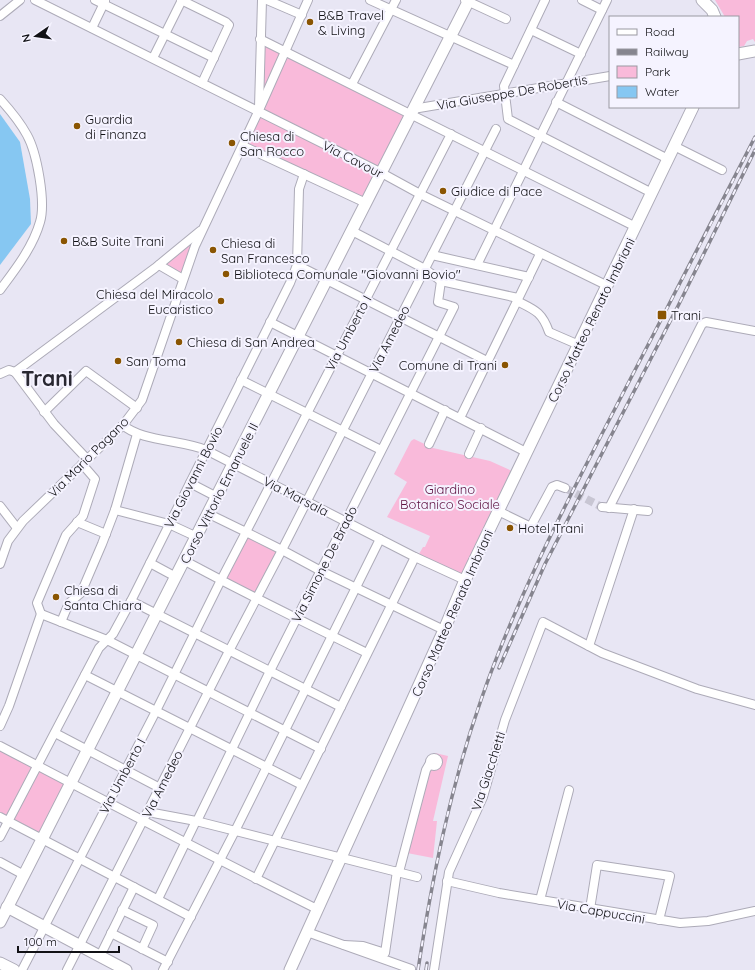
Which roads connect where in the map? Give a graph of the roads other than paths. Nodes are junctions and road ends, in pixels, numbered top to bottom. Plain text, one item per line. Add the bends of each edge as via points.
1 (20, 0) edge
2 (35, 0) edge
3 (95, 0) edge
4 (182, 0) edge
5 (262, 0) edge
6 (267, 0) edge
7 (308, 0) edge
8 (370, 0) edge
9 (396, 0) edge
10 (468, 0) edge
11 (545, 0) edge
12 (582, 0) edge
13 (607, 0) edge
14 (702, 0) edge
15 (105, 2) edge
16 (392, 10) junction
17 (602, 10) junction
18 (302, 15) junction
19 (0, 16) edge
20 (715, 16) edge
21 (506, 19) dead end
22 (92, 28) junction
23 (531, 30) junction
24 (165, 34) junction
25 (450, 37) junction
26 (260, 39) junction
27 (286, 51) junction
28 (755, 51) edge
29 (581, 54) junction
30 (739, 54) edge
31 (153, 58) junction
32 (214, 58) junction
33 (514, 65) junction
34 (609, 76) edge
35 (202, 84) junction
36 (352, 84) junction
37 (565, 84) junction
38 (505, 93) junction
39 (0, 99) edge
40 (556, 102) junction
41 (693, 108) edge
42 (259, 111) junction
43 (412, 111) junction
44 (496, 129) dead end
45 (451, 134) junction
46 (540, 135) junction
47 (243, 146) junction
48 (674, 146) junction
49 (485, 151) junction
50 (668, 159) junction
51 (522, 170) junction
52 (722, 170) dead end
53 (382, 173) junction
54 (304, 174) junction
55 (652, 193) junction
56 (420, 194) junction
57 (366, 203) junction
58 (454, 211) junction
59 (636, 227) junction
60 (202, 230) junction
61 (493, 230) junction
62 (352, 231) junction
63 (391, 251) junction
64 (540, 254) junction
65 (432, 255) junction
66 (159, 265) junction
67 (297, 265) junction
68 (477, 265) junction
69 (425, 269) junction
70 (529, 277) junction
71 (183, 279) junction
72 (327, 280) junction
73 (441, 281) junction
74 (608, 286) junction
75 (0, 290) edge
76 (518, 299) junction
77 (365, 300) junction
78 (400, 317) junction
79 (270, 322) junction
80 (755, 331) edge
81 (298, 336) junction
82 (439, 337) junction
83 (579, 345) junction
84 (335, 355) junction
85 (487, 361) junction
86 (15, 372) junction
87 (372, 373) junction
88 (0, 374) edge
89 (241, 380) junction
90 (410, 392) junction
91 (270, 394) junction
92 (137, 408) junction
93 (445, 410) junction
94 (44, 412) junction
95 (308, 412) junction
96 (460, 418) junction
97 (123, 425) junction
98 (481, 428) junction
99 (342, 431) junction
100 (138, 434) junction
101 (429, 444) dead end
102 (206, 450) junction
103 (381, 450) junction
104 (526, 452) junction
105 (469, 454) dead end
106 (84, 462) junction
107 (233, 464) junction
108 (190, 483) junction
109 (270, 483) junction
110 (565, 488) tunnel mouth
111 (217, 497) junction
112 (306, 502) junction
113 (0, 506) edge
114 (634, 509) junction
115 (115, 510) junction
116 (498, 511) junction
117 (648, 511) dead end
118 (209, 514) junction
119 (77, 522) junction
120 (346, 522) junction
121 (169, 524) junction
122 (17, 528) junction
123 (246, 532) junction
124 (106, 534) junction
125 (197, 538) junction
126 (380, 539) junction
127 (282, 550) junction
128 (415, 557) junction
129 (1, 561) edge
130 (185, 561) junction
131 (150, 563) junction
132 (321, 571) junction
133 (176, 577) junction
134 (221, 580) junction
135 (465, 580) junction
136 (356, 587) junction
137 (257, 599) junction
138 (131, 601) junction
139 (392, 605) junction
140 (41, 614) junction
141 (157, 614) junction
142 (297, 618) junction
143 (61, 622) junction
144 (444, 630) junction
145 (194, 634) junction
146 (332, 636) junction
147 (107, 640) junction
148 (589, 646) junction
149 (229, 651) junction
150 (367, 653) junction
151 (136, 655) junction
152 (270, 671) junction
153 (174, 674) junction
154 (85, 675) junction
155 (306, 689) junction
156 (208, 691) junction
157 (118, 692) junction
158 (755, 705) edge
159 (341, 707) junction
160 (156, 711) junction
161 (250, 712) junction
162 (0, 726) edge
163 (189, 729) junction
164 (286, 730) junction
165 (56, 733) junction
166 (0, 746) edge
167 (321, 749) junction
168 (88, 750) junction
169 (231, 750) junction
170 (430, 764) dead end
171 (38, 766) junction
172 (266, 768) junction
173 (126, 770) junction
174 (71, 783) junction
175 (302, 785) junction
176 (160, 788) junction
177 (569, 790) dead end
178 (108, 804) junction
179 (146, 816) junction
180 (0, 817) edge
181 (197, 821) junction
182 (8, 822) junction
183 (235, 831) junction
184 (0, 837) edge
185 (43, 839) junction
186 (274, 841) junction
187 (186, 842) junction
188 (341, 857) junction
189 (79, 858) junction
190 (220, 861) junction
191 (0, 862) edge
192 (398, 872) junction
193 (24, 875) junction
194 (417, 876) dead end
195 (116, 877) junction
196 (256, 879) junction
197 (447, 881) junction
198 (134, 886) junction
199 (158, 899) junction
200 (540, 900) junction
201 (4, 905) edge
202 (317, 909) junction
203 (590, 909) junction
204 (122, 910) junction
205 (755, 911) edge
206 (191, 916) junction
207 (659, 920) junction
208 (0, 922) edge
209 (44, 926) junction
210 (306, 932) junction
211 (111, 933) junction
212 (80, 945) junction
213 (344, 945) junction
214 (142, 948) junction
215 (100, 956) junction
216 (168, 962) junction
217 (0, 963) edge
218 (122, 969) edge
219 (411, 969) dead end
220 (14, 970) edge
221 (22, 970) edge
222 (67, 970) edge
223 (163, 970) edge
224 (290, 970) edge
225 (435, 970) edge

1 - 19 street
2 - 22 street, Via Cavour
3 - 15 street
4 - 24 street
4 - 32 street via 229,25
5 - 26 street
6 - 18 street
7 - 18 street
8 - 16 street
9 - 16 street
10 - 21 street
10 - 25 street
11 - 23 street
12 - 17 street
13 - 17 street
14 - 20 street
15 - 22 street
15 - 24 street
16 - 25 street
16 - 36 street
17 - 29 street
18 - 27 street
22 - 31 street, Via Cavour
23 - 29 street
23 - 33 street
24 - 31 street
24 - 32 street
25 - 33 street
25 - 43 street
26 - 27 street
26 - 42 street
27 - 36 street
27 - 42 street
28 - 30 street
29 - 37 street
31 - 35 street, Via Cavour
32 - 35 street
33 - 38 street via 504,86
34 - 37 street, Via Giuseppe De Robertis
35 - 42 street, Via Cavour
36 - 43 street
37 - 38 street, Via Giuseppe De Robertis
37 - 40 street
38 - 43 street, Via Giuseppe De Robertis
38 - 46 street via 508,119
39 - 75 street via 27,135 32,146 42,207 37,231 18,266
40 - 46 street
40 - 50 street
41 - 48 street, Corso Matteo Renato Imbriani
42 - 47 street
42 - 53 street, Via Cavour
43 - 45 street
43 - 53 street, Corso Vittorio Emanuele II
44 - 49 street, Via Amedeo
45 - 49 street
45 - 56 street, Via Umberto I
46 - 51 street
46 - 55 street
47 - 54 street
47 - 60 street
48 - 50 street, Corso Matteo Renato Imbriani
48 - 52 street
49 - 51 street
49 - 58 street, Via Amedeo
50 - 55 street, Corso Matteo Renato Imbriani
51 - 59 street
51 - 61 street
53 - 56 street, Via Cavour
53 - 57 street, Corso Vittorio Emanuele II
54 - 57 street
54 - 67 street, Via Giovanni Bovio via 299,189
55 - 59 street, Corso Matteo Renato Imbriani
56 - 58 street, Via Cavour
56 - 63 street, Via Umberto I
57 - 62 street, Corso Vittorio Emanuele II
58 - 61 street, Via Cavour
58 - 65 street, Via Amedeo
59 - 74 street, Corso Matteo Renato Imbriani
60 - 66 street
60 - 71 street, Via Mario Pagano
61 - 64 street, Via Cavour
61 - 68 street
62 - 63 street
62 - 72 street, Corso Vittorio Emanuele II
63 - 69 street
63 - 77 street, Via Umberto I
64 - 70 street
64 - 74 street, Via Cavour
65 - 68 street
65 - 69 street, Via Amedeo
66 - 71 street
66 - 86 street
67 - 72 street
67 - 79 street, Via Giovanni Bovio
68 - 70 street
69 - 73 street
69 - 78 street, Via Amedeo
70 - 76 street
71 - 92 street, Via Mario Pagano via 151,377
72 - 77 street
72 - 81 street, Corso Vittorio Emanuele II
73 - 76 street
73 - 82 street, Via Simone De Brado via 438,302 454,307
74 - 83 street, Corso Matteo Renato Imbriani
76 - 83 street via 538,311 545,320 549,332
76 - 85 street
77 - 78 street
77 - 84 street, Via Umberto I
78 - 82 street
78 - 87 street, Via Amedeo
79 - 81 street
79 - 89 street, Via Giovanni Bovio
80 - 114 street via 704,322 697,332 606,507
81 - 84 street
81 - 91 street, Corso Vittorio Emanuele II
82 - 85 street
82 - 90 street, Via Simone De Brado
83 - 104 street, Corso Matteo Renato Imbriani
84 - 87 street
84 - 95 street, Via Umberto I
85 - 96 street
86 - 88 street via 9,370
86 - 94 street
87 - 90 street
87 - 99 street, Via Amedeo
89 - 91 street
89 - 102 street, Via Giovanni Bovio
90 - 93 street
90 - 103 street, Via Simone De Brado
91 - 95 street
91 - 107 street, Corso Vittorio Emanuele II
92 - 94 street via 86,371
92 - 97 street, Via Mario Pagano
93 - 96 street
93 - 101 street
94 - 106 street
95 - 99 street
95 - 109 street, Via Umberto I
96 - 98 street
97 - 100 street, Via Marsala
97 - 106 street, Via Mario Pagano
98 - 104 street
98 - 105 street
99 - 103 street
99 - 112 street, Via Amedeo
100 - 102 street, Via Marsala
100 - 115 street
102 - 107 street, Via Marsala
102 - 108 street, Via Giovanni Bovio
103 - 120 street, Via Simone De Brado
104 - 116 street, Corso Matteo Renato Imbriani
106 - 119 street via 95,479 82,516
106 - 122 street, Via Mario Pagano
107 - 109 street, Via Marsala
107 - 111 street, Corso Vittorio Emanuele II
108 - 111 street
108 - 121 street, Via Giovanni Bovio
109 - 112 street, Via Marsala
109 - 123 street, Via Umberto I
110 - 116 street via 557,485 552,487 531,526
111 - 118 street, Corso Vittorio Emanuele II
112 - 120 street, Via Marsala
112 - 127 street, Via Amedeo
113 - 122 street
114 - 117 street
114 - 148 street
115 - 121 street
115 - 124 street
116 - 135 street, Corso Matteo Renato Imbriani
118 - 123 street
118 - 125 street, Corso Vittorio Emanuele II
119 - 124 street
119 - 140 street via 66,535 37,603
120 - 126 street, Via Marsala
120 - 132 street, Via Simone De Brado
121 - 125 street
121 - 131 street, Via Giovanni Bovio
122 - 129 street, Via Mario Pagano via 8,541
123 - 127 street
123 - 134 street, Via Umberto I
124 - 143 street via 81,593 69,603
125 - 130 street, Corso Vittorio Emanuele II
126 - 128 street, Via Marsala
126 - 136 street
127 - 132 street
127 - 137 street, Via Amedeo
128 - 135 street, Via Marsala
128 - 139 street
130 - 133 street, Corso Vittorio Emanuele II
130 - 134 street
131 - 133 street
131 - 138 street, Via Giovanni Bovio
132 - 136 street
132 - 142 street, Via Simone De Brado
133 - 141 street, Corso Vittorio Emanuele II
134 - 137 street
134 - 145 street, Via Umberto I
135 - 144 street, Corso Matteo Renato Imbriani
136 - 139 street
136 - 146 street
137 - 142 street
137 - 149 street, Via Amedeo
138 - 141 street
138 - 147 street, Via Giovanni Bovio
139 - 144 street
139 - 150 street
140 - 143 street
140 - 162 street
141 - 145 street
141 - 151 street, Corso Vittorio Emanuele II
142 - 146 street
142 - 152 street, Via Simone De Brado
143 - 147 street
144 - 188 street, Corso Matteo Renato Imbriani
145 - 149 street
145 - 153 street, Via Umberto I
146 - 150 street
146 - 155 street
147 - 151 street
147 - 154 street, Via Giovanni Bovio via 99,648
148 - 158 street via 697,689
148 - 197 street, Via Giacchetti via 543,622 507,713 483,797 450,868
149 - 152 street
149 - 156 street, Via Amedeo
150 - 159 street
151 - 153 street
151 - 157 street, Corso Vittorio Emanuele II
152 - 155 street
152 - 161 street, Via Simone De Brado
153 - 156 street
153 - 160 street, Via Umberto I
154 - 157 street
154 - 165 street, Via Giovanni Bovio
155 - 159 street
155 - 164 street
156 - 161 street
156 - 163 street, Via Amedeo
157 - 160 street
157 - 168 street, Corso Vittorio Emanuele II
159 - 167 street
160 - 163 street
160 - 173 street, Via Umberto I
161 - 164 street
161 - 169 street, Via Simone De Brado
163 - 169 street
163 - 176 street, Via Amedeo
164 - 167 street
164 - 172 street
165 - 168 street
165 - 171 street, Via Giovanni Bovio
166 - 171 street
167 - 175 street
168 - 173 street
168 - 174 street, Corso Vittorio Emanuele II
169 - 172 street
169 - 181 street, Via Simone De Brado
170 - 192 street via 426,770
171 - 174 street
171 - 182 street, Via Giovanni Bovio
172 - 175 street
172 - 183 street
173 - 176 street
173 - 178 street, Via Umberto I
174 - 178 street
174 - 185 street, Corso Vittorio Emanuele II
175 - 186 street
176 - 179 street, Via Amedeo
177 - 200 street
178 - 179 street
178 - 189 street, Via Umberto I
179 - 181 street
179 - 187 street
179 - 195 street, Via Amedeo
180 - 182 street
181 - 183 street
181 - 187 street, Via Simone De Brado
182 - 184 street, Via Giovanni Bovio
182 - 185 street
183 - 186 street
183 - 190 street
185 - 189 street
185 - 193 street, Corso Vittorio Emanuele II
186 - 188 street
186 - 196 street
187 - 190 street
187 - 199 street, Via Simone De Brado
188 - 192 street
188 - 202 street, Corso Matteo Renato Imbriani
189 - 195 street
189 - 209 street, Via Umberto I
190 - 196 street
190 - 206 street
191 - 193 street
192 - 194 street
192 - 213 street via 385,953 363,946
193 - 201 street, Corso Vittorio Emanuele II
195 - 198 street
195 - 212 street, Via Amedeo
196 - 202 street
197 - 200 street, Via Cappuccini
197 - 225 street, Via Giacchetti
198 - 199 street
198 - 204 street
199 - 206 street
200 - 203 street, Via Cappuccini
201 - 208 street, Corso Vittorio Emanuele II
201 - 209 street
202 - 210 street, Corso Matteo Renato Imbriani
203 - 207 street, Via Cappuccini
203 - 207 street via 597,865 670,876
204 - 211 street
204 - 214 street via 153,925
205 - 207 street, Via Cappuccini via 697,923
206 - 216 street
209 - 212 street
209 - 221 street, Via Umberto I
210 - 213 street
210 - 224 street, Corso Matteo Renato Imbriani
211 - 214 street
211 - 215 street
212 - 215 street
212 - 222 street, Via Amedeo
213 - 219 street
214 - 216 street
215 - 218 street
216 - 223 street
217 - 220 street

